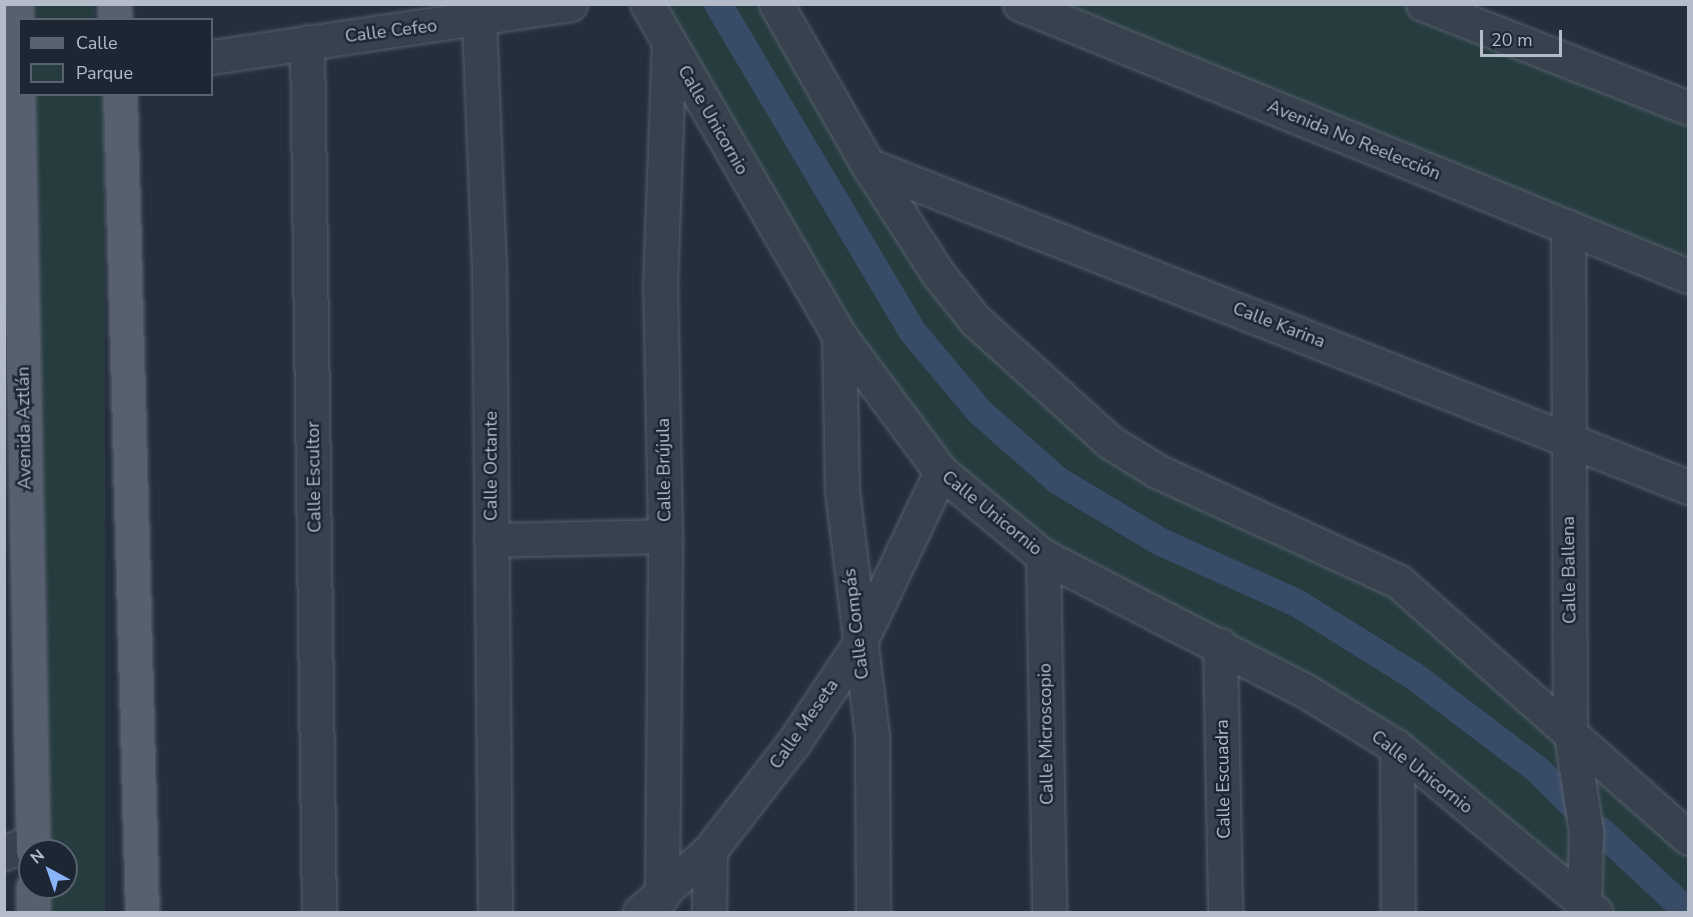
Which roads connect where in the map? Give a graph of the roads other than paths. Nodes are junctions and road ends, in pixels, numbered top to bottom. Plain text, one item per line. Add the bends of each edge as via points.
1 (16, 4) edge
2 (570, 4) edge
3 (647, 4) edge
4 (776, 4) edge
5 (1020, 4) edge
6 (1423, 4) edge
7 (479, 20) junction
8 (307, 42) junction
9 (669, 44) junction
10 (213, 57) edge
11 (10, 90) edge
12 (120, 96) edge
13 (1689, 108) edge
14 (868, 165) junction
15 (1568, 226) junction
16 (1689, 276) edge
17 (839, 335) junction
18 (1568, 438) junction
19 (941, 472) junction
20 (1689, 487) edge
21 (665, 536) junction
22 (491, 540) junction
23 (1043, 556) junction
24 (1220, 645) junction
25 (858, 646) junction
26 (1570, 728) junction
27 (1397, 747) junction
28 (1689, 838) edge
29 (23, 839) edge
30 (710, 850) junction
31 (651, 904) edge
32 (1588, 909) edge
33 (141, 912) edge
34 (319, 912) edge
35 (495, 912) edge
36 (709, 912) edge
37 (873, 912) edge
38 (1049, 912) edge
39 (1225, 912) edge
40 (1398, 912) edge

1 - 11 main road, Avenida Aztlán
2 - 7 street, Calle Cefeo
3 - 9 street, Calle Unicornio
4 - 14 street
5 - 15 street, Avenida No Reelección
6 - 13 street
7 - 8 street, Calle Cefeo
7 - 22 street, Calle Octante via 489,264
8 - 10 street, Calle Cefeo
8 - 34 street, Calle Escultor
9 - 17 street, Calle Unicornio
9 - 21 street, Calle Brújula via 660,286
11 - 29 main road, Avenida Aztlán
12 - 33 main road
14 - 18 street, Calle Karina
14 - 26 street via 939,275 975,320 1110,442 1157,471 1399,582
15 - 16 street, Avenida No Reelección
15 - 18 street, Calle Ballena
17 - 19 street, Calle Unicornio
17 - 25 street, Calle Compás via 842,491
18 - 20 street, Calle Karina
18 - 26 street, Calle Ballena
19 - 23 street, Calle Unicornio
19 - 25 street, Calle Meseta
21 - 22 street
21 - 31 street, Calle Brújula
22 - 35 street, Calle Octante
23 - 24 street, Calle Unicornio
23 - 38 street, Calle Microscopio
24 - 27 street, Calle Unicornio
24 - 39 street, Calle Escuadra
25 - 30 street, Calle Meseta via 794,741
25 - 37 street, Calle Compás via 872,736
26 - 28 street
26 - 32 street, Calle Ballena via 1586,831
27 - 32 street, Calle Unicornio
27 - 40 street
30 - 31 street, Calle Meseta
30 - 36 street

